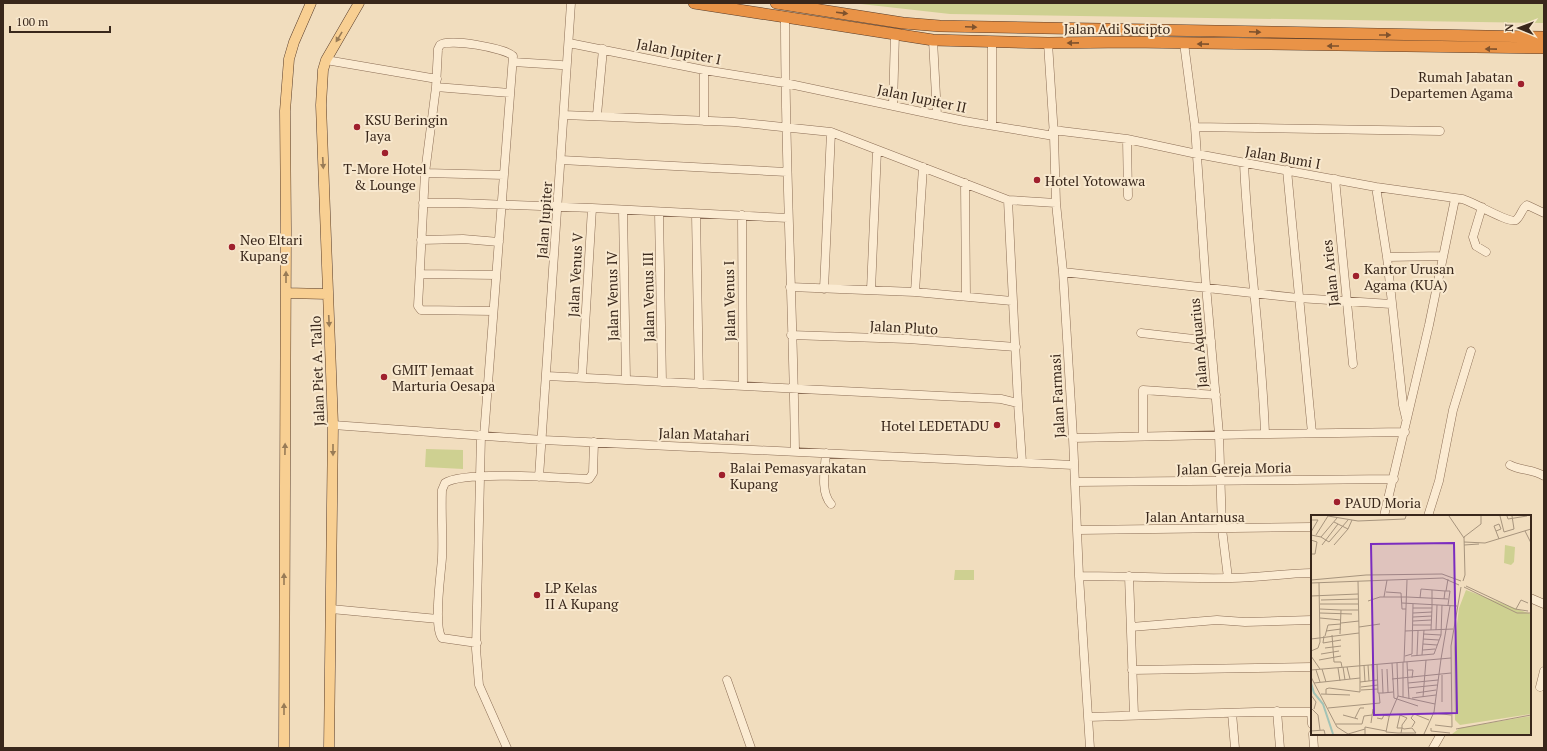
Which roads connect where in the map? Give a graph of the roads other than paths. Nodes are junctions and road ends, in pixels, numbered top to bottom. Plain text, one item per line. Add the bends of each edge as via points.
1 (311, 3) edge
2 (359, 3) edge
3 (571, 3) edge
4 (694, 3) edge
5 (776, 3) edge
6 (823, 10) junction
7 (785, 18) junction
8 (824, 23) junction
9 (895, 33) junction
10 (1544, 37) edge
11 (933, 40) junction
12 (1361, 40) junction
13 (992, 41) junction
14 (569, 43) junction
15 (1048, 44) junction
16 (1184, 44) junction
17 (1544, 48) edge
18 (603, 49) junction
19 (326, 60) junction
20 (513, 62) junction
21 (561, 65) dead end
22 (704, 70) junction
23 (437, 83) junction
24 (785, 83) junction
25 (510, 93) junction
26 (893, 106) junction
27 (564, 115) junction
28 (597, 115) junction
29 (937, 115) junction
30 (704, 121) junction
31 (992, 125) junction
32 (786, 126) junction
33 (1195, 127) junction
34 (1440, 131) dead end
35 (831, 132) junction
36 (1054, 133) junction
37 (1126, 139) junction
38 (877, 150) junction
39 (1197, 154) junction
40 (561, 160) junction
41 (1244, 163) junction
42 (923, 168) junction
43 (1287, 170) junction
44 (787, 172) junction
45 (425, 173) junction
46 (504, 175) junction
47 (1334, 180) junction
48 (965, 183) junction
49 (1376, 187) junction
50 (1128, 196) dead end
51 (1455, 199) junction
52 (1008, 200) junction
53 (423, 203) junction
54 (1056, 203) junction
55 (1544, 203) edge
56 (502, 205) junction
57 (558, 207) junction
58 (1482, 207) junction
59 (592, 208) junction
60 (623, 210) junction
61 (659, 212) junction
62 (1543, 213) edge
63 (696, 214) junction
64 (742, 215) junction
65 (788, 218) junction
66 (421, 240) junction
67 (499, 242) junction
68 (1486, 252) dead end
69 (1443, 256) junction
70 (1387, 257) junction
71 (1063, 272) junction
72 (420, 274) junction
73 (496, 275) junction
74 (1206, 286) junction
75 (790, 287) junction
76 (824, 289) junction
77 (871, 290) junction
78 (916, 292) junction
79 (286, 293) junction
80 (1255, 293) junction
81 (328, 294) junction
82 (966, 296) junction
83 (1298, 298) junction
84 (1012, 301) junction
85 (1346, 302) junction
86 (1391, 304) junction
87 (493, 311) junction
88 (1141, 334) dead end
89 (791, 335) junction
90 (1211, 341) junction
91 (1016, 347) junction
92 (1471, 351) dead end
93 (1353, 364) dead end
94 (547, 376) junction
95 (582, 377) junction
96 (626, 380) junction
97 (662, 382) junction
98 (699, 384) junction
99 (743, 386) junction
100 (794, 390) junction
101 (1216, 395) junction
102 (1018, 403) junction
103 (1406, 419) junction
104 (333, 425) junction
105 (1404, 432) junction
106 (1312, 433) junction
107 (1219, 434) junction
108 (1265, 434) junction
109 (483, 435) junction
110 (1143, 435) junction
111 (1073, 438) junction
112 (543, 440) junction
113 (594, 442) junction
114 (795, 451) junction
115 (826, 453) junction
116 (1022, 462) junction
117 (1073, 465) junction
118 (1510, 465) dead end
119 (479, 475) junction
120 (1544, 476) edge
121 (539, 477) junction
122 (1394, 479) junction
123 (1075, 482) junction
124 (1221, 482) junction
125 (831, 504) dead end
126 (1384, 515) edge
127 (1428, 515) edge
128 (1311, 528) edge
129 (1222, 529) junction
130 (1078, 530) junction
131 (1311, 573) edge
132 (1079, 576) junction
133 (1129, 576) junction
134 (1228, 578) junction
135 (1531, 598) edge
136 (1544, 604) edge
137 (331, 610) junction
138 (438, 619) junction
139 (1311, 620) edge
140 (1131, 627) junction
141 (476, 643) junction
142 (1311, 667) edge
143 (1132, 670) junction
144 (1544, 671) edge
145 (727, 680) dead end
146 (1540, 687) dead end
147 (1277, 711) junction
148 (1311, 712) edge
149 (1232, 713) junction
150 (1134, 715) junction
151 (1088, 717) junction
152 (1313, 735) edge
153 (1440, 735) edge
154 (284, 748) edge
155 (329, 748) edge
156 (507, 748) edge
157 (751, 748) edge
158 (1090, 748) edge
159 (1235, 748) edge
160 (1280, 748) edge
161 (1314, 748) edge
162 (1433, 748) edge

79 -> 1 main road, Jalan Piet A. Tallo via 286,77 294,42
2 -> 19 main road, Jalan Piet A. Tallo
3 - 14 street, Jalan Jupiter
4 - 7 highway, Jalan Adi Sucipto
5 - 6 highway, Jalan Adi Sucipto
6 - 8 highway
6 -> 12 highway, Jalan Adi Sucipto via 903,23 940,26
7 - 8 highway, Jalan Adi Sucipto
7 - 24 street
8 - 9 highway, Jalan Adi Sucipto
9 - 11 highway, Jalan Adi Sucipto
9 - 26 street
12 -> 10 highway, Jalan Adi Sucipto
11 - 13 highway, Jalan Adi Sucipto
11 - 29 street
12 -> 16 highway, Jalan Adi Sucipto
17 -> 12 highway, Jalan Adi Sucipto
13 - 15 highway, Jalan Adi Sucipto
13 - 31 street
14 - 18 street, Jalan Jupiter I
14 - 27 street, Jalan Jupiter
16 -> 15 highway, Jalan Adi Sucipto
15 - 36 street, Jalan Farmasi
16 - 33 street, Jalan Aquarius
18 - 22 street, Jalan Jupiter I
18 - 28 street
19 - 23 street
19 -> 81 main road, Jalan Piet A. Tallo via 320,104
20 - 21 street
20 - 23 street via 513,56 507,51 442,43 438,49
20 - 25 street
22 - 24 street, Jalan Jupiter I
22 - 30 street
23 - 25 street
23 - 45 street
24 - 26 street, Jalan Jupiter II
24 - 32 street
25 - 46 street
26 - 29 street, Jalan Jupiter II
27 - 28 street
27 - 40 street, Jalan Jupiter
28 - 30 street
29 - 31 street, Jalan Jupiter II
30 - 32 street
31 - 36 street, Jalan Jupiter II
32 - 35 street
32 - 44 street
33 - 34 street
33 - 39 street, Jalan Aquarius
35 - 38 street
35 - 76 street
36 - 37 street, Jalan Bumi I
36 - 54 street, Jalan Farmasi
37 - 39 street, Jalan Bumi I
37 - 50 street
38 - 42 street
38 - 77 street
39 - 41 street, Jalan Bumi I
39 - 74 street, Jalan Aquarius
40 - 44 street
40 - 57 street, Jalan Jupiter
41 - 43 street, Jalan Bumi I
41 - 80 street
42 - 48 street
42 - 78 street
43 - 47 street, Jalan Bumi I
43 - 83 street
44 - 65 street
45 - 46 street
45 - 53 street
46 - 56 street
47 - 49 street, Jalan Bumi I
47 - 85 street, Jalan Aries
48 - 52 street
48 - 82 street
49 - 51 street, Jalan Bumi I
49 - 70 street
51 - 58 street, Jalan Bumi I via 1467,200
51 - 69 street
52 - 54 street
52 - 84 street
53 - 56 street
53 - 66 street
54 - 71 street, Jalan Farmasi
55 - 62 street
56 - 57 street
56 - 67 street
57 - 59 street
57 - 94 street, Jalan Jupiter
58 - 62 street, Jalan Bumi I via 1506,219 1515,220 1527,205
58 - 68 street via 1474,241 1476,246
59 - 60 street
59 - 95 street, Jalan Venus V
60 - 61 street
60 - 96 street, Jalan Venus IV
61 - 63 street
61 - 97 street, Jalan Venus III
63 - 64 street
63 - 98 street
64 - 65 street
64 - 99 street, Jalan Venus I
65 - 75 street
66 - 67 street via 463,239
66 - 72 street
67 - 73 street
69 - 70 street
69 - 103 street
70 - 86 street
71 - 74 street
71 - 111 street, Jalan Farmasi
72 - 73 street
72 - 87 street via 418,306 421,310
73 - 87 street
74 - 80 street
74 - 90 street, Jalan Aquarius
75 - 76 street
75 - 89 street
76 - 77 street
77 - 78 street
78 - 82 street
79 - 81 main road
154 -> 79 main road, Jalan Piet A. Tallo
80 - 83 street
80 - 108 street
81 -> 104 main road, Jalan Piet A. Tallo
82 - 84 street
83 - 85 street
83 - 106 street
84 - 91 street
85 - 86 street
85 - 93 street, Jalan Aries
86 - 103 street
87 - 109 street
88 - 90 street
89 - 91 street, Jalan Pluto
89 - 100 street
90 - 101 street, Jalan Aquarius
91 - 102 street
92 - 127 street via 1453,410 1439,481
94 - 95 street
94 - 112 street, Jalan Jupiter
95 - 96 street
96 - 97 street
97 - 98 street
98 - 99 street
99 - 100 street
100 - 102 street via 1001,399
100 - 114 street
101 - 107 street, Jalan Aquarius
101 - 110 street via 1143,390
102 - 116 street
103 - 105 street
104 - 109 street, Jalan Matahari
104 -> 137 main road, Jalan Piet A. Tallo
105 - 106 street
105 - 122 street
106 - 108 street
107 - 108 street
107 - 110 street
107 - 124 street, Jalan Aquarius
109 - 112 street, Jalan Matahari
109 - 119 street
110 - 111 street
111 - 117 street, Jalan Farmasi
112 - 113 street, Jalan Matahari
112 - 121 street, Jalan Jupiter
113 - 114 street, Jalan Matahari
113 - 121 street via 592,478
114 - 115 street, Jalan Matahari
115 - 116 street, Jalan Matahari
115 - 125 street via 825,487 826,497
116 - 117 street, Jalan Matahari
117 - 123 street, Jalan Farmasi
118 - 120 street
119 - 121 street
119 - 138 street via 448,480 442,490 442,560
119 - 141 street
122 - 124 street, Jalan Gereja Moria
122 - 126 street
123 - 124 street, Jalan Gereja Moria
123 - 130 street, Jalan Farmasi
124 - 129 street, Jalan Aquarius
128 - 129 street, Jalan Antarnusa
129 - 130 street, Jalan Antarnusa
129 - 134 street, Jalan Aquarius
130 - 132 street, Jalan Farmasi
131 - 134 street via 1262,578
132 - 133 street
132 - 151 street, Jalan Farmasi
133 - 134 street
133 - 140 street
135 - 136 street
137 - 138 street
137 - 155 main road, Jalan Piet A. Tallo
138 - 141 street via 442,638
139 - 140 street via 1217,620
140 - 143 street
141 - 156 street via 479,685
142 - 143 street
143 - 150 street
144 - 146 street
145 - 157 street
147 - 148 street
147 - 149 street
147 - 160 street
149 - 150 street
149 - 159 street
150 - 151 street
151 - 158 street, Jalan Farmasi
152 - 161 street
153 - 162 street

